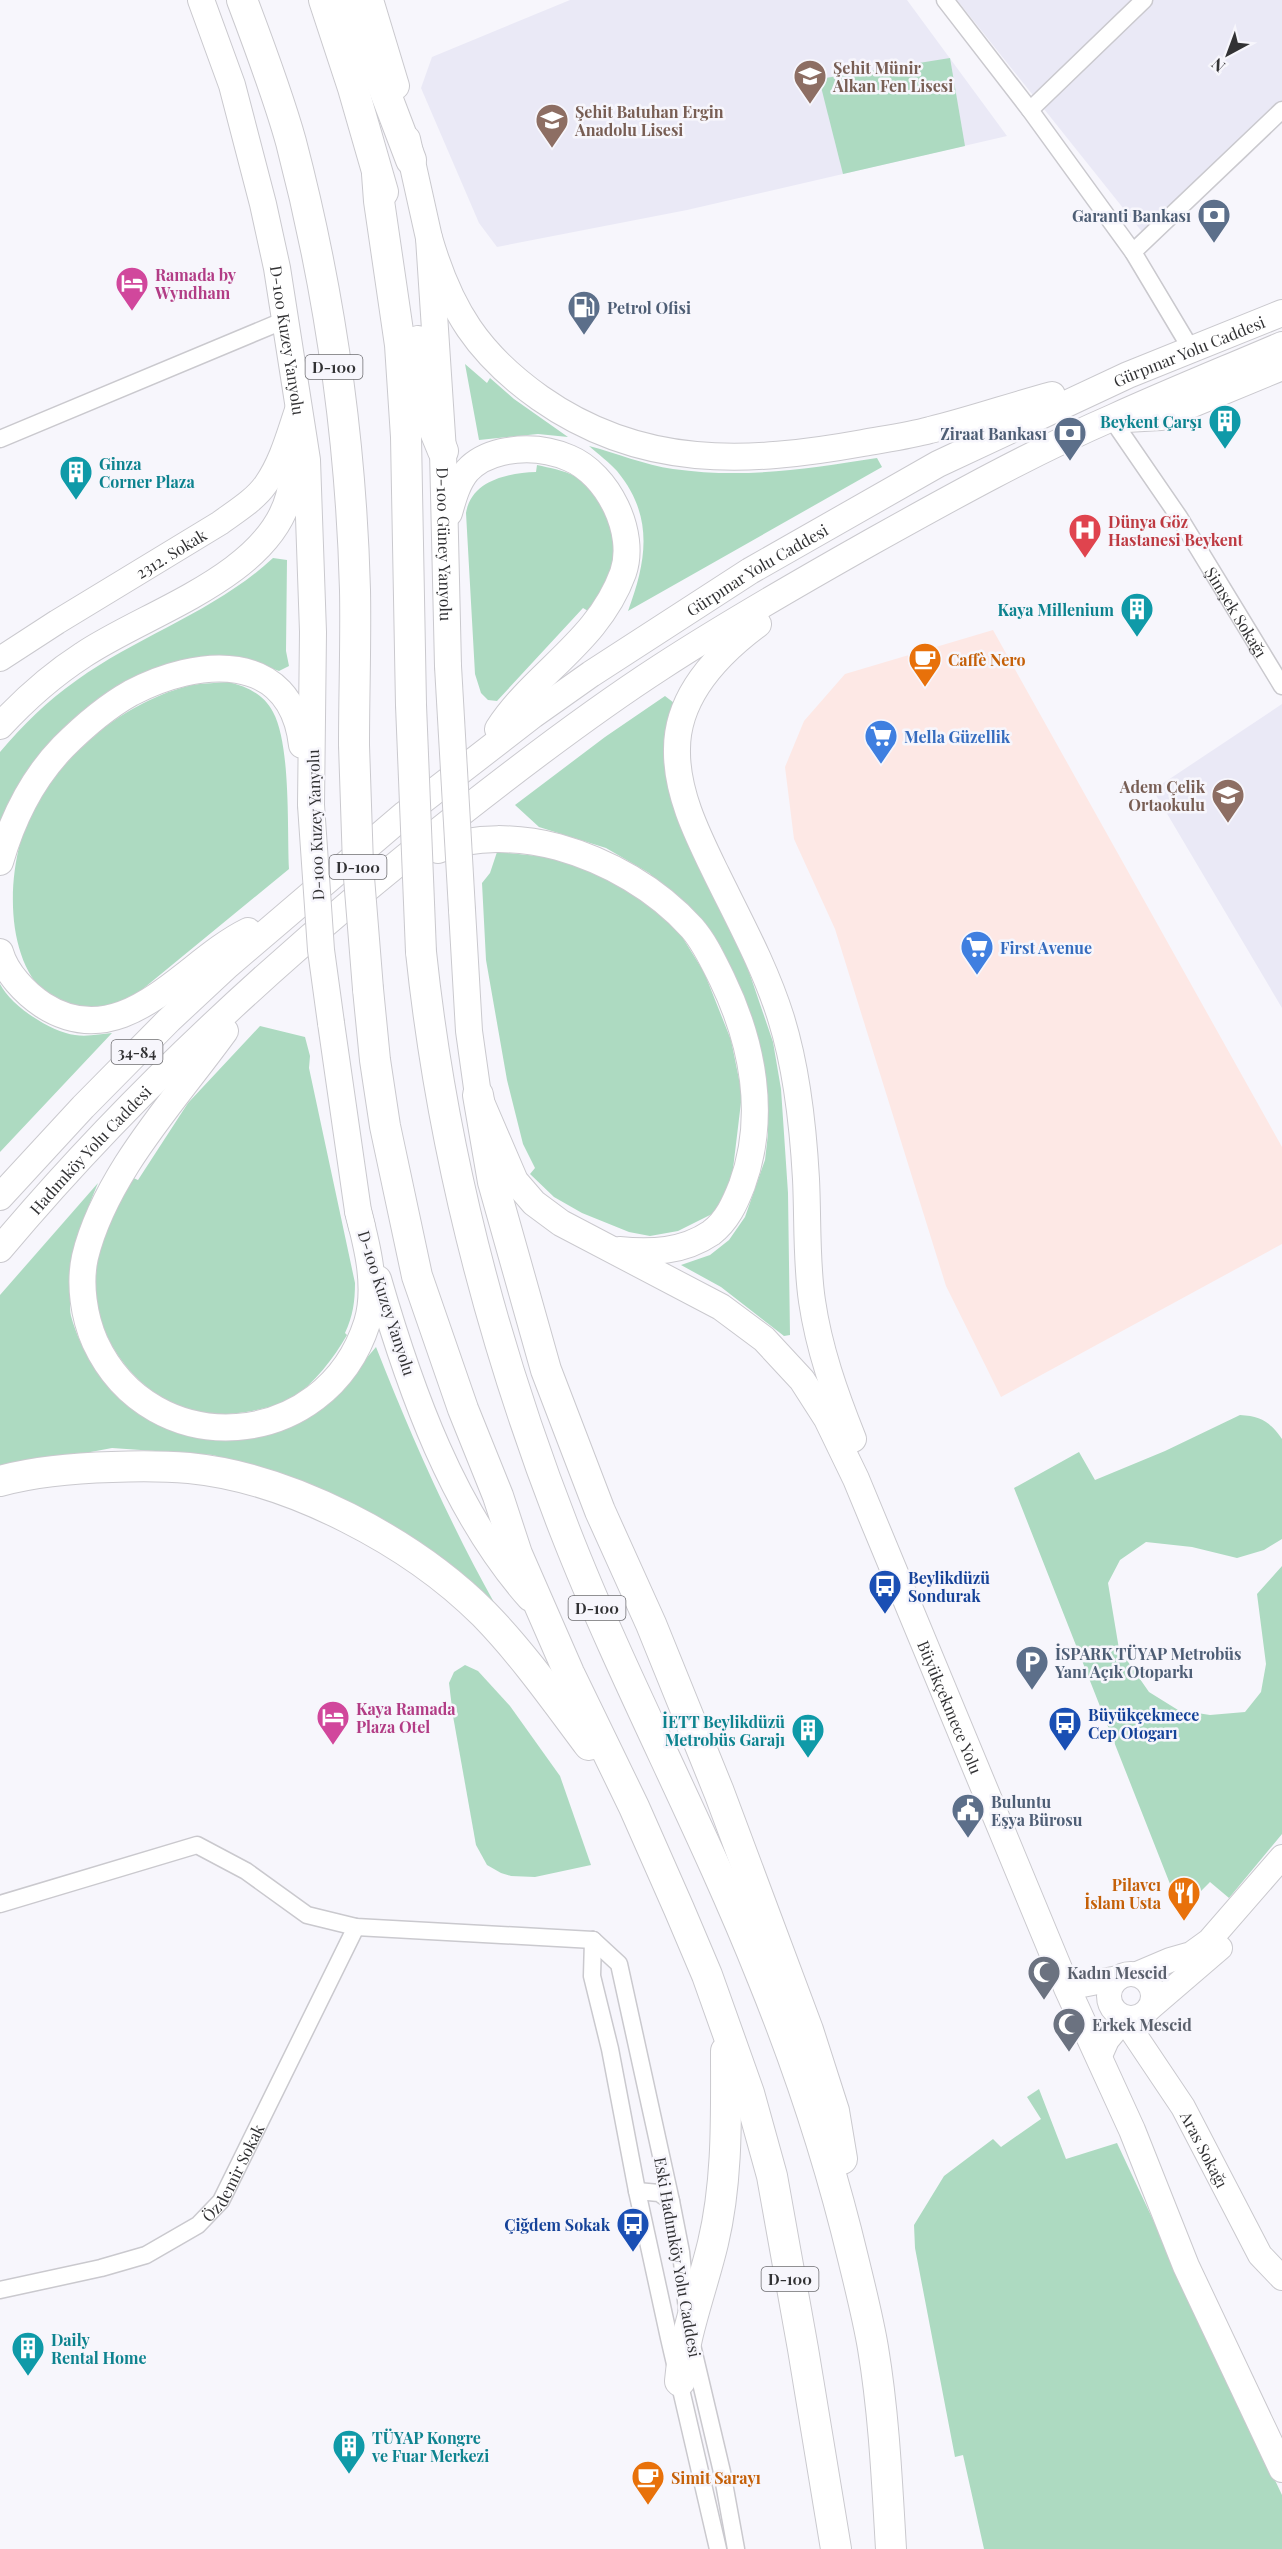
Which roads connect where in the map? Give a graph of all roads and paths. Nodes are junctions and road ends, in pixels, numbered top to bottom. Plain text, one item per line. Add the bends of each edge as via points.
1 (201, 0) edge
2 (242, 0) edge
3 (324, 0) edge
4 (351, 0) edge
5 (370, 0) edge
6 (945, 0) edge
7 (1144, 0) edge
8 (1030, 110) junction
9 (1282, 110) edge
10 (411, 160) junction
11 (377, 174) junction
12 (429, 238) junction
13 (1133, 252) junction
14 (1280, 313) edge
15 (285, 320) junction
16 (1282, 345) edge
17 (1191, 349) junction
18 (1282, 367) edge
19 (1128, 375) junction
20 (298, 407) junction
21 (1111, 418) junction
22 (0, 439) edge
23 (443, 451) junction
24 (445, 543) junction
25 (822, 570) junction
26 (0, 659) edge
27 (1281, 683) edge
28 (0, 726) edge
29 (481, 754) junction
30 (311, 805) junction
31 (0, 862) edge
32 (383, 875) junction
33 (284, 916) junction
34 (0, 952) edge
35 (261, 980) junction
36 (478, 1095) junction
37 (0, 1197) edge
38 (358, 1211) junction
39 (0, 1249) edge
40 (608, 1249) junction
41 (0, 1481) edge
42 (884, 1546) junction
43 (545, 1615) junction
44 (634, 1807) junction
45 (1282, 1857) edge
46 (1282, 1876) edge
47 (0, 1904) edge
48 (356, 1927) junction
49 (593, 1940) junction
50 (1170, 1960) junction
51 (1128, 1976) junction
52 (1174, 1987) junction
53 (1067, 1988) junction
54 (1136, 2016) junction
55 (727, 2027) junction
56 (1099, 2058) junction
57 (636, 2191) junction
58 (671, 2201) junction
59 (849, 2240) junction
60 (1282, 2266) edge
61 (1282, 2278) edge
62 (0, 2290) edge
63 (689, 2331) junction
64 (680, 2381) junction
65 (1282, 2469) edge
66 (728, 2500) junction
67 (709, 2506) junction
68 (718, 2549) edge
69 (736, 2549) edge
70 (836, 2549) edge
71 (891, 2549) edge

1 - 15 main road, D-100 Kuzey Yanyolu via 232,85 277,268
2 - 43 highway, D-100, bridge via 290,139 309,215 329,330 350,499 358,865 375,1060 385,1126 417,1276 516,1554
3 - 11 highway, D-100
4 - 10 highway
5 - 10 main road, D-100 Güney Yanyolu via 394,78
6 - 8 street
7 - 8 street
8 - 13 street
9 - 13 street
10 - 12 main road, D-100 Güney Yanyolu
11 - 23 highway via 410,283 428,412
11 - 59 highway, D-100, bridge via 400,345 406,437 421,952 449,1142 480,1276 537,1456 587,1584 763,1979 814,2123
12 - 19 main road via 439,273 460,318 502,367 523,386 588,428 638,446 688,455 795,454 929,430
12 - 23 main road, D-100 Güney Yanyolu
13 - 17 street
14 - 17 main road, Gürpınar Yolu Caddesi
15 - 20 main road, D-100 Kuzey Yanyolu
15 - 22 street
16 - 21 main road, Gürpınar Yolu Caddesi
17 - 19 main road, Gürpınar Yolu Caddesi
18 - 21 main road via 1161,417
19 - 29 main road, Gürpınar Yolu Caddesi via 938,464 800,542 658,629
20 - 26 street, 2312. Sokak via 284,448 265,485 245,505
20 - 28 main road via 289,497 259,547 200,590 84,654 43,684
20 - 30 main road, D-100 Kuzey Yanyolu via 307,460 312,543
21 - 25 main road, Gürpınar Yolu Caddesi via 968,489
21 - 27 street, Şimşek Sokağı via 1179,517
23 - 24 main road, D-100 Güney Yanyolu
24 - 29 main road via 447,519 465,473 491,455 517,449 546,450 572,459 591,472 612,497 625,537 624,571 595,624 504,719
24 - 36 main road, D-100 Güney Yanyolu, bridge via 448,666 469,1031
25 - 32 main road, Gürpınar Yolu Caddesi via 661,667 511,774
25 - 42 main road via 727,649 699,683 685,711 677,746 679,780 699,837 781,1018 802,1128 810,1286 817,1336 860,1456
29 - 33 main road, Gürpınar Yolu Caddesi / 34-84
30 - 31 main road via 300,728 292,705 277,687 255,672 233,667 199,670 131,693 83,728 27,796 8,834
30 - 38 main road, D-100 Kuzey Yanyolu, bridge via 321,950
32 - 35 main road, 34-84
32 - 40 main road via 451,845 480,839 541,843 576,852 637,882 668,904 709,953 743,1028 753,1067 754,1139 747,1170 726,1219 690,1245 664,1251
33 - 34 main road via 236,936 160,996 102,1020 54,1012 39,1003 13,977
33 - 37 main road, Hadımköy Yolu Caddesi / 34-84 via 169,1020
35 - 38 main road via 148,1132 92,1233 85,1260 84,1295 88,1325 106,1365 149,1404 196,1425 265,1424 302,1406 342,1371 367,1322 368,1246
35 - 39 main road, Hadımköy Yolu Caddesi / 34-84 via 103,1133
36 - 40 main road, D-100 Güney Yanyolu via 514,1181 534,1203 561,1223
36 - 59 highway via 493,1182 546,1370 600,1511 719,1792 808,2030 834,2111 849,2204
38 - 43 main road, D-100 Kuzey Yanyolu via 391,1324 436,1444 464,1504 495,1555
40 - 42 main road, D-100 Güney Yanyolu via 722,1307 764,1339 802,1380 827,1419
41 - 44 highway via 35,1472 88,1467 190,1468 242,1478 350,1518 424,1564 484,1614 544,1686
42 - 53 main road, Büyükçekmece Yolu
43 - 44 highway, D-100
44 - 55 highway, D-100
45 - 50 street via 1209,1941 1191,1954
46 - 52 street via 1225,1942
47 - 48 street via 197,1845 246,1871 307,1915
48 - 49 street
48 - 62 street, Özdemir Sokak via 221,2200 198,2224 146,2255
49 - 57 street, Eski Hadımköy Yolu Caddesi via 592,1976
49 - 58 street, Eski Hadımköy Yolu Caddesi via 619,1964
50 - 51 street
50 - 52 street via 1178,1977
51 - 53 street
51 - 54 street via 1146,1980 1151,1990
51 - 54 street via 1110,1990 1110,2001 1116,2011
52 - 54 street
53 - 56 main road, Büyükçekmece Yolu
54 - 56 street via 1107,2040
54 - 60 street, Aras Sokağı via 1219,2144
54 - 61 street, Aras Sokağı via 1130,2028 1183,2107 1260,2255
55 - 63 highway via 725,2169 714,2241
55 - 70 highway, D-100 via 772,2176
56 - 65 main road, Büyükçekmece Yolu via 1186,2266
57 - 58 street via 659,2193
57 - 64 street, Eski Hadımköy Yolu Caddesi
58 - 63 street, Eski Hadımköy Yolu Caddesi
59 - 71 highway, D-100 via 883,2416
63 - 64 highway
63 - 66 street, Eski Hadımköy Yolu Caddesi
64 - 67 street, Eski Hadımköy Yolu Caddesi
66 - 67 street
66 - 69 street, Eski Hadımköy Yolu Caddesi
67 - 68 street, Eski Hadımköy Yolu Caddesi

